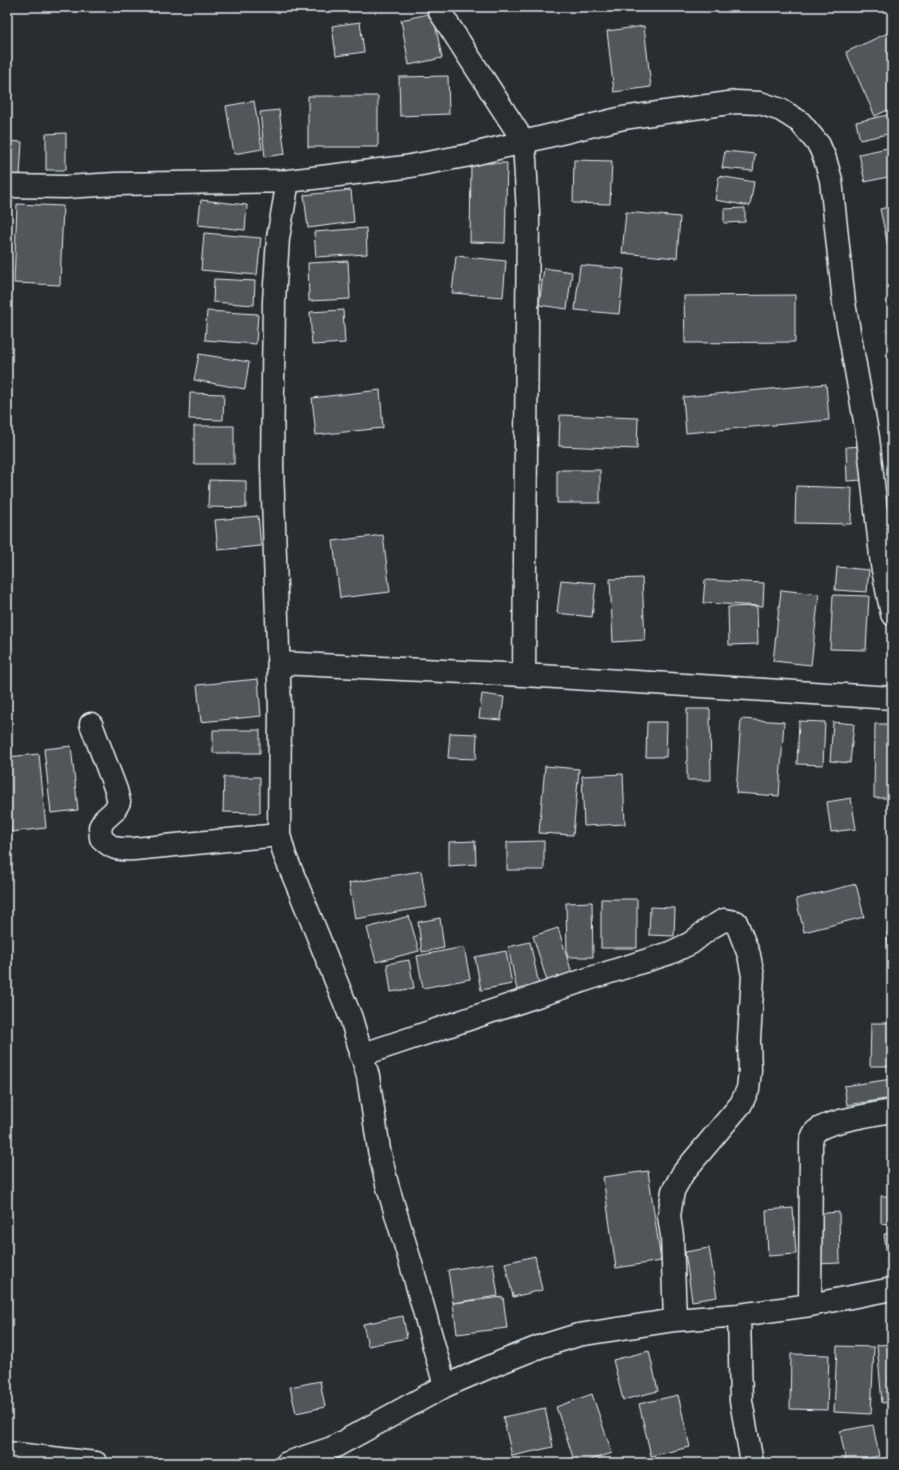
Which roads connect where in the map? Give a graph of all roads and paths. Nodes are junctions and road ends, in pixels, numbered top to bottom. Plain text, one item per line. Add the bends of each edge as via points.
1 (438, 7) edge
2 (524, 142) junction
3 (288, 181) junction
4 (7, 186) edge
5 (892, 614) edge
6 (279, 664) junction
7 (524, 675) junction
8 (892, 698) edge
9 (91, 724) dead end
10 (280, 835) junction
11 (361, 1055) junction
12 (892, 1110) edge
13 (892, 1289) edge
14 (810, 1305) junction
15 (739, 1315) junction
16 (675, 1320) junction
17 (445, 1386) junction
18 (7, 1453) edge
19 (96, 1463) edge
20 (287, 1463) edge
21 (752, 1463) edge

1 - 2 street
2 - 3 street via 405,167
2 - 5 street via 623,118 736,102 760,103 782,110 800,122 819,145 831,180 844,303 868,438 882,565
2 - 7 street via 528,221
3 - 4 street via 66,187
3 - 6 street via 278,238 274,301 272,466
6 - 7 street
6 - 10 street
7 - 8 street
9 - 10 street via 119,802 114,812 100,827 100,838 109,846 120,850 134,850
10 - 11 street via 285,856 351,1018
11 - 16 street via 670,953 691,943 724,920 736,922 749,955 753,976 748,1089 742,1104 683,1174 673,1191 669,1216
11 - 17 street via 368,1076 387,1184
12 - 14 street via 826,1125 812,1136
13 - 14 street
14 - 15 street
15 - 16 street
15 - 21 street via 741,1401
16 - 17 street via 578,1335 539,1347
17 - 20 street via 332,1448
18 - 19 street

